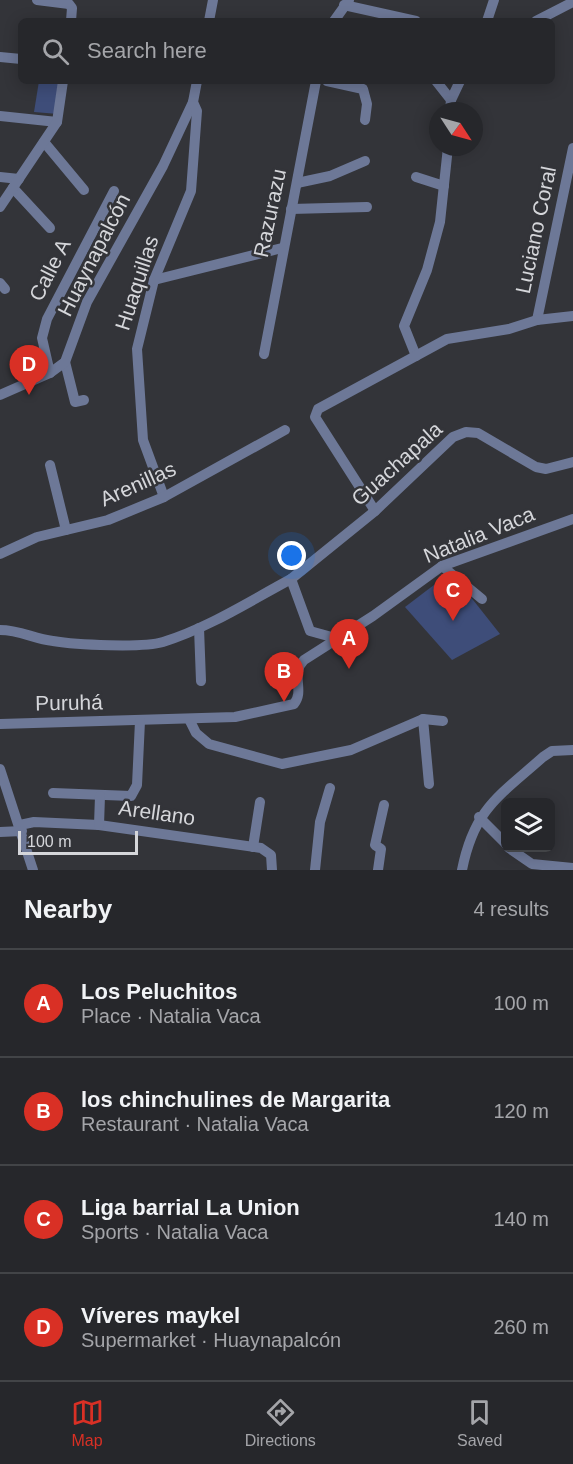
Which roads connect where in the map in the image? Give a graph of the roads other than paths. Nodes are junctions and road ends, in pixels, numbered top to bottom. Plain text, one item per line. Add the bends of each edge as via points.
1 (37, 0) edge
2 (213, 0) edge
3 (494, 0) edge
4 (346, 2) edge
5 (573, 2) edge
6 (74, 3) edge
7 (72, 18) edge
8 (210, 18) edge
9 (336, 18) edge
10 (405, 18) edge
11 (488, 18) edge
12 (542, 18) edge
13 (0, 57) edge
14 (18, 59) edge
15 (63, 84) edge
16 (196, 84) edge
17 (315, 84) edge
18 (340, 84) edge
19 (438, 84) edge
20 (459, 84) edge
21 (193, 102) junction
22 (449, 102) edge
23 (452, 102) edge
24 (0, 116) edge
25 (365, 120) dead end
26 (57, 122) junction
27 (44, 142) junction
28 (573, 148) edge
29 (447, 156) edge
30 (365, 161) dead end
31 (0, 177) edge
32 (416, 177) dead end
33 (297, 183) junction
34 (16, 184) junction
35 (444, 186) junction
36 (84, 190) dead end
37 (114, 191) dead end
38 (0, 207) edge
39 (367, 207) dead end
40 (291, 209) junction
41 (50, 228) dead end
42 (282, 248) junction
43 (154, 280) junction
44 (573, 316) edge
45 (537, 320) junction
46 (264, 354) dead end
47 (416, 356) junction
48 (65, 362) junction
49 (50, 373) junction
50 (0, 395) edge
51 (84, 400) dead end
52 (285, 430) dead end
53 (573, 462) edge
54 (50, 465) dead end
55 (164, 497) junction
56 (375, 511) junction
57 (573, 519) edge
58 (66, 530) junction
59 (0, 554) edge
60 (442, 566) junction
61 (291, 579) junction
62 (482, 599) dead end
63 (200, 628) junction
64 (0, 630) edge
65 (339, 639) junction
66 (201, 681) dead end
67 (189, 719) junction
68 (423, 719) junction
69 (140, 721) junction
70 (442, 721) dead end
71 (0, 724) edge
72 (573, 750) edge
73 (0, 769) edge
74 (429, 784) dead end
75 (330, 788) dead end
76 (52, 793) dead end
77 (100, 796) junction
78 (260, 802) dead end
79 (384, 805) dead end
80 (479, 817) junction
81 (99, 825) junction
82 (21, 828) junction
83 (0, 832) edge
84 (501, 839) edge
85 (253, 847) junction
86 (515, 852) edge
87 (573, 868) edge
88 (33, 870) edge
89 (272, 870) edge
90 (315, 870) edge
91 (378, 870) edge
92 (462, 870) edge

1 - 6 street
2 - 8 street
3 - 11 street
4 - 9 street
4 - 10 street
5 - 12 street
6 - 7 street
13 - 14 street
15 - 26 street
16 - 21 street, Huaquillas
17 - 33 street, Razurazu
18 - 25 street via 363,89 367,104
19 - 22 street
20 - 23 street
21 - 43 street, Huaquillas via 197,111 191,191
21 - 48 street, Huaynapalcón via 163,166 87,302
24 - 26 street
26 - 27 street
27 - 34 street
27 - 36 street
28 - 45 street, Luciano Coral
29 - 35 street
30 - 33 street via 330,176
31 - 34 street
32 - 35 street
33 - 40 street, Razurazu
34 - 38 street
34 - 41 street
35 - 47 street via 440,222 427,270 404,326
37 - 49 street, Calle A via 47,319 42,338
39 - 40 street
40 - 42 street, Razurazu
42 - 43 street
42 - 46 street, Razurazu
43 - 55 street, Huaquillas via 136,363 143,440
44 - 45 street
45 - 47 street via 509,329 447,339
47 - 56 street via 318,409 315,417
48 - 49 street
48 - 51 street via 75,402
49 - 50 street
52 - 55 street, Arenillas
53 - 56 street, Guachapala via 546,469 536,467 478,433 466,432 453,437
54 - 58 street
55 - 58 street, Arenillas via 108,520
56 - 61 street, Guachapala
57 - 60 street, Natalia Vaca
58 - 59 street, Arenillas via 37,537
60 - 62 street
60 - 65 street, Natalia Vaca
61 - 63 street, Guachapala
61 - 65 street via 310,631
63 - 64 street, Guachapala via 162,643 144,645 52,641 17,630
63 - 66 street
65 - 67 street, Natalia Vaca via 300,664 296,674 299,697 294,704 236,717
67 - 68 street via 196,734 209,744 282,764 351,750
67 - 69 street, Natalia Vaca
68 - 70 street
68 - 74 street
69 - 71 street, Puruhá
69 - 77 street via 136,789 127,796
72 - 80 street via 552,751 543,757
73 - 82 street
75 - 90 street via 320,822
76 - 77 street
77 - 81 street
78 - 85 street
79 - 91 street via 375,845 381,849
80 - 84 street
80 - 92 street
81 - 82 street, Arellano via 34,822
81 - 85 street, Arellano
82 - 83 street, Arellano
82 - 88 street
85 - 89 street via 269,852
86 - 87 street via 532,864

